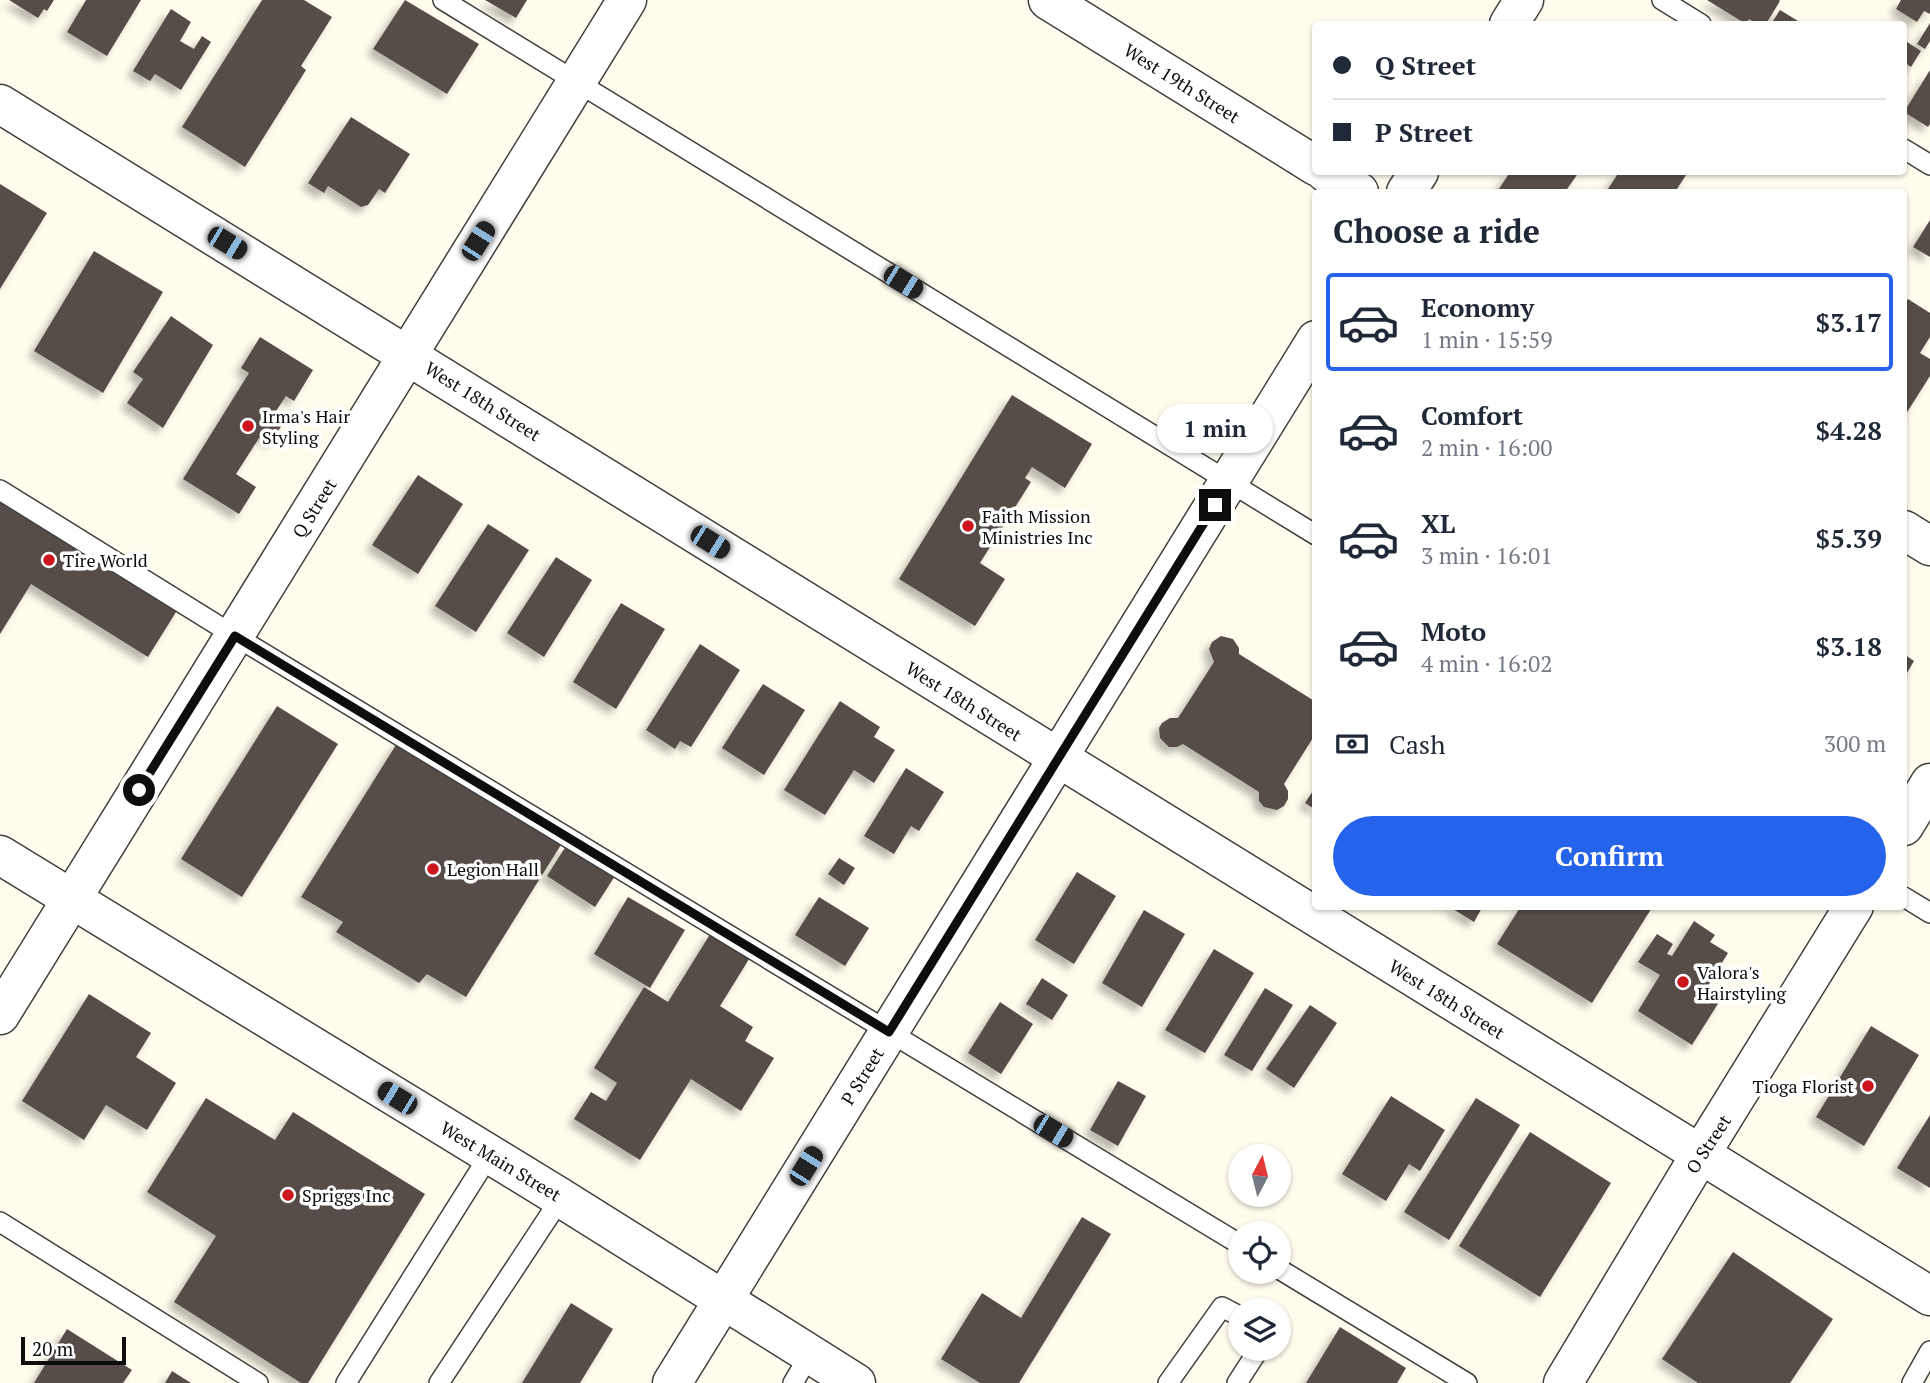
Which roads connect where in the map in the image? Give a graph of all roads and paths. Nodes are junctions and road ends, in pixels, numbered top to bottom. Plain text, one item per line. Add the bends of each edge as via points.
1 (443, 0) edge
2 (627, 0) edge
3 (1048, 0) edge
4 (1524, 0) edge
5 (1661, 0) edge
6 (1511, 21) edge
7 (1696, 21) edge
8 (577, 82) junction
9 (0, 104) edge
10 (1907, 151) edge
11 (1312, 164) edge
12 (1930, 165) edge
13 (1330, 175) edge
14 (1354, 189) edge
15 (1312, 347) edge
16 (408, 355) junction
17 (1229, 482) junction
18 (0, 490) edge
19 (1907, 532) edge
20 (1312, 533) edge
21 (1930, 546) edge
22 (235, 636) junction
23 (1057, 759) junction
24 (1930, 783) edge
25 (1907, 821) edge
26 (0, 855) edge
27 (1907, 899) edge
28 (71, 900) junction
29 (1852, 910) edge
30 (1930, 913) edge
31 (0, 1015) edge
32 (889, 1032) junction
33 (490, 1154) junction
34 (1700, 1155) junction
35 (561, 1198) junction
36 (0, 1222) edge
37 (1228, 1237) edge
38 (1291, 1276) edge
39 (1930, 1296) edge
40 (722, 1300) junction
41 (1228, 1310) edge
42 (1930, 1351) edge
43 (1251, 1361) edge
44 (801, 1369) edge
45 (258, 1383) edge
46 (346, 1383) edge
47 (439, 1383) edge
48 (672, 1383) edge
49 (856, 1383) edge
50 (1168, 1383) edge
51 (1237, 1383) edge
52 (1467, 1383) edge
53 (1563, 1383) edge
54 (1912, 1383) edge

1 - 8 lane
2 - 8 street, Q Street
3 - 11 street, West 19th Street
4 - 6 street
5 - 7 lane
8 - 16 street, Q Street
8 - 17 lane
9 - 16 street, West 18th Street
10 - 12 lane
13 - 14 street
15 - 17 street, P Street
16 - 22 street, Q Street
16 - 23 street, West 18th Street
17 - 20 lane
17 - 23 street, P Street
18 - 22 lane
19 - 21 street
22 - 28 street, Q Street
22 - 32 lane
23 - 32 street, P Street
23 - 34 street, West 18th Street
24 - 25 street
26 - 28 street, West Main Street
27 - 30 lane
28 - 31 street, Q Street
28 - 33 street, West Main Street
29 - 34 street, O Street
32 - 37 lane
32 - 40 street, P Street
33 - 35 street, West Main Street
33 - 46 lane
34 - 39 street, West 18th Street
34 - 53 street, O Street
35 - 40 street, West Main Street
35 - 47 lane
36 - 45 lane
38 - 52 lane
40 - 44 street, West Main Street
40 - 48 street, P Street
41 - 50 lane via 1222,1307
42 - 54 lane
43 - 51 lane
44 - 49 street, West Main Street

